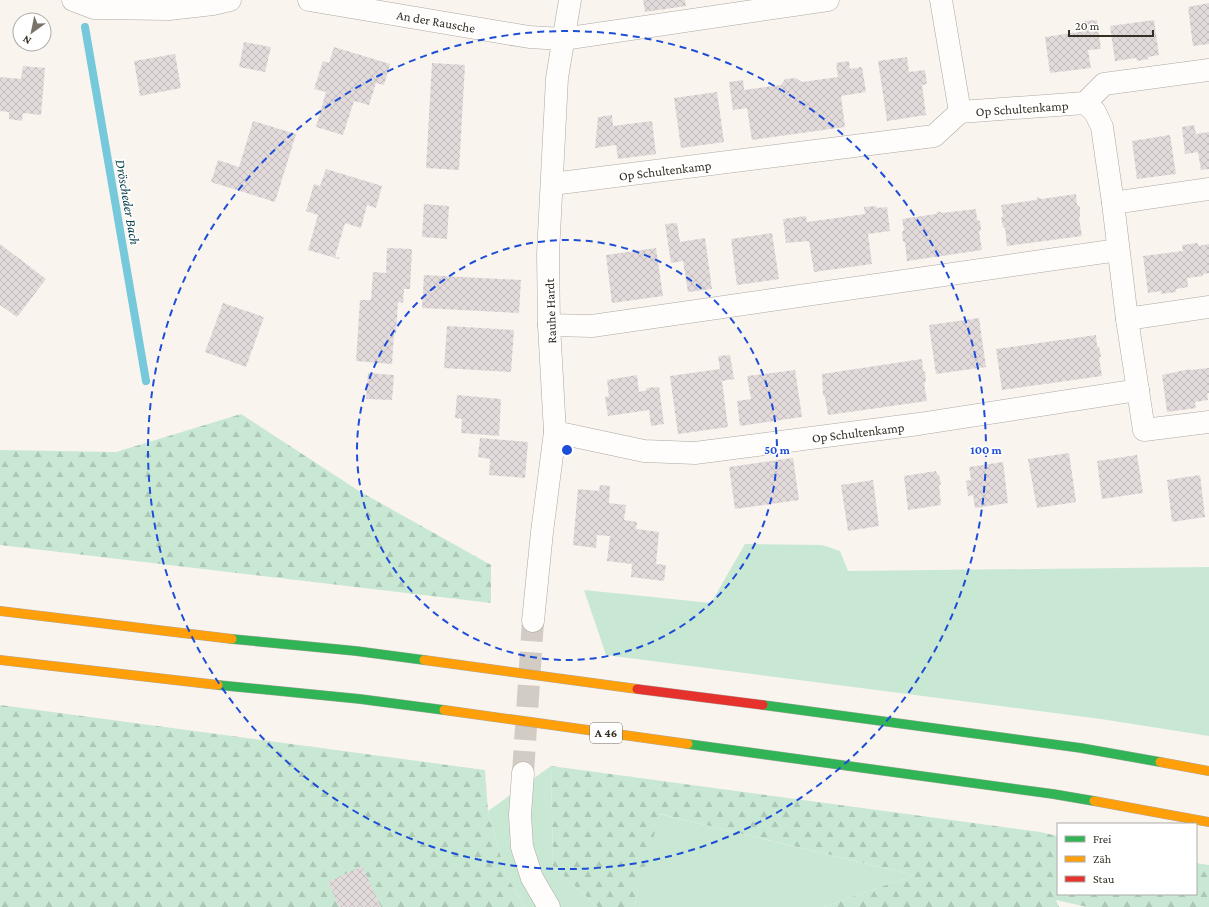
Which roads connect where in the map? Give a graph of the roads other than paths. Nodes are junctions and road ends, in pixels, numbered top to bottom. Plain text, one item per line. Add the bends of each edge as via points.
1 (73, 0) edge
2 (230, 0) edge
3 (309, 0) edge
4 (570, 0) edge
5 (828, 0) edge
6 (941, 0) edge
7 (563, 39) junction
8 (1209, 70) edge
9 (1085, 103) junction
10 (960, 112) junction
11 (552, 184) junction
12 (1209, 189) edge
13 (1113, 203) junction
14 (1118, 250) junction
15 (1209, 307) edge
16 (1127, 319) junction
17 (550, 325) junction
18 (1138, 390) junction
19 (1209, 422) edge
20 (555, 432) junction
21 (0, 611) edge
22 (533, 621) tunnel mouth
23 (0, 660) edge
24 (1209, 771) edge
25 (523, 773) tunnel mouth
26 (1209, 822) edge
27 (549, 907) edge

1 - 2 street via 94,8 169,9
3 - 7 street, An der Rausche via 529,37
4 - 7 street, Rauhe Hardt
5 - 7 street
6 - 10 street, Op Schultenkamp
7 - 11 street, Rauhe Hardt via 557,78
8 - 9 street, Op Schultenkamp via 1104,84
9 - 10 street, Op Schultenkamp
9 - 13 street, Op Schultenkamp via 1095,112 1102,127
10 - 11 street, Op Schultenkamp via 934,136
11 - 17 street, Rauhe Hardt via 548,254
12 - 13 street
13 - 14 street, Op Schultenkamp
14 - 16 street, Op Schultenkamp
14 - 17 street via 592,326
15 - 16 street
16 - 18 street, Op Schultenkamp
17 - 20 street, Rauhe Hardt
18 - 19 street, Op Schultenkamp via 1144,430
18 - 20 street, Op Schultenkamp via 918,424 695,453 644,451
20 - 22 street, Rauhe Hardt
21 - 24 highway via 356,651 1081,748
23 - 26 highway, A 46 via 360,699 1053,794
25 - 27 street via 520,815 522,846 532,878

